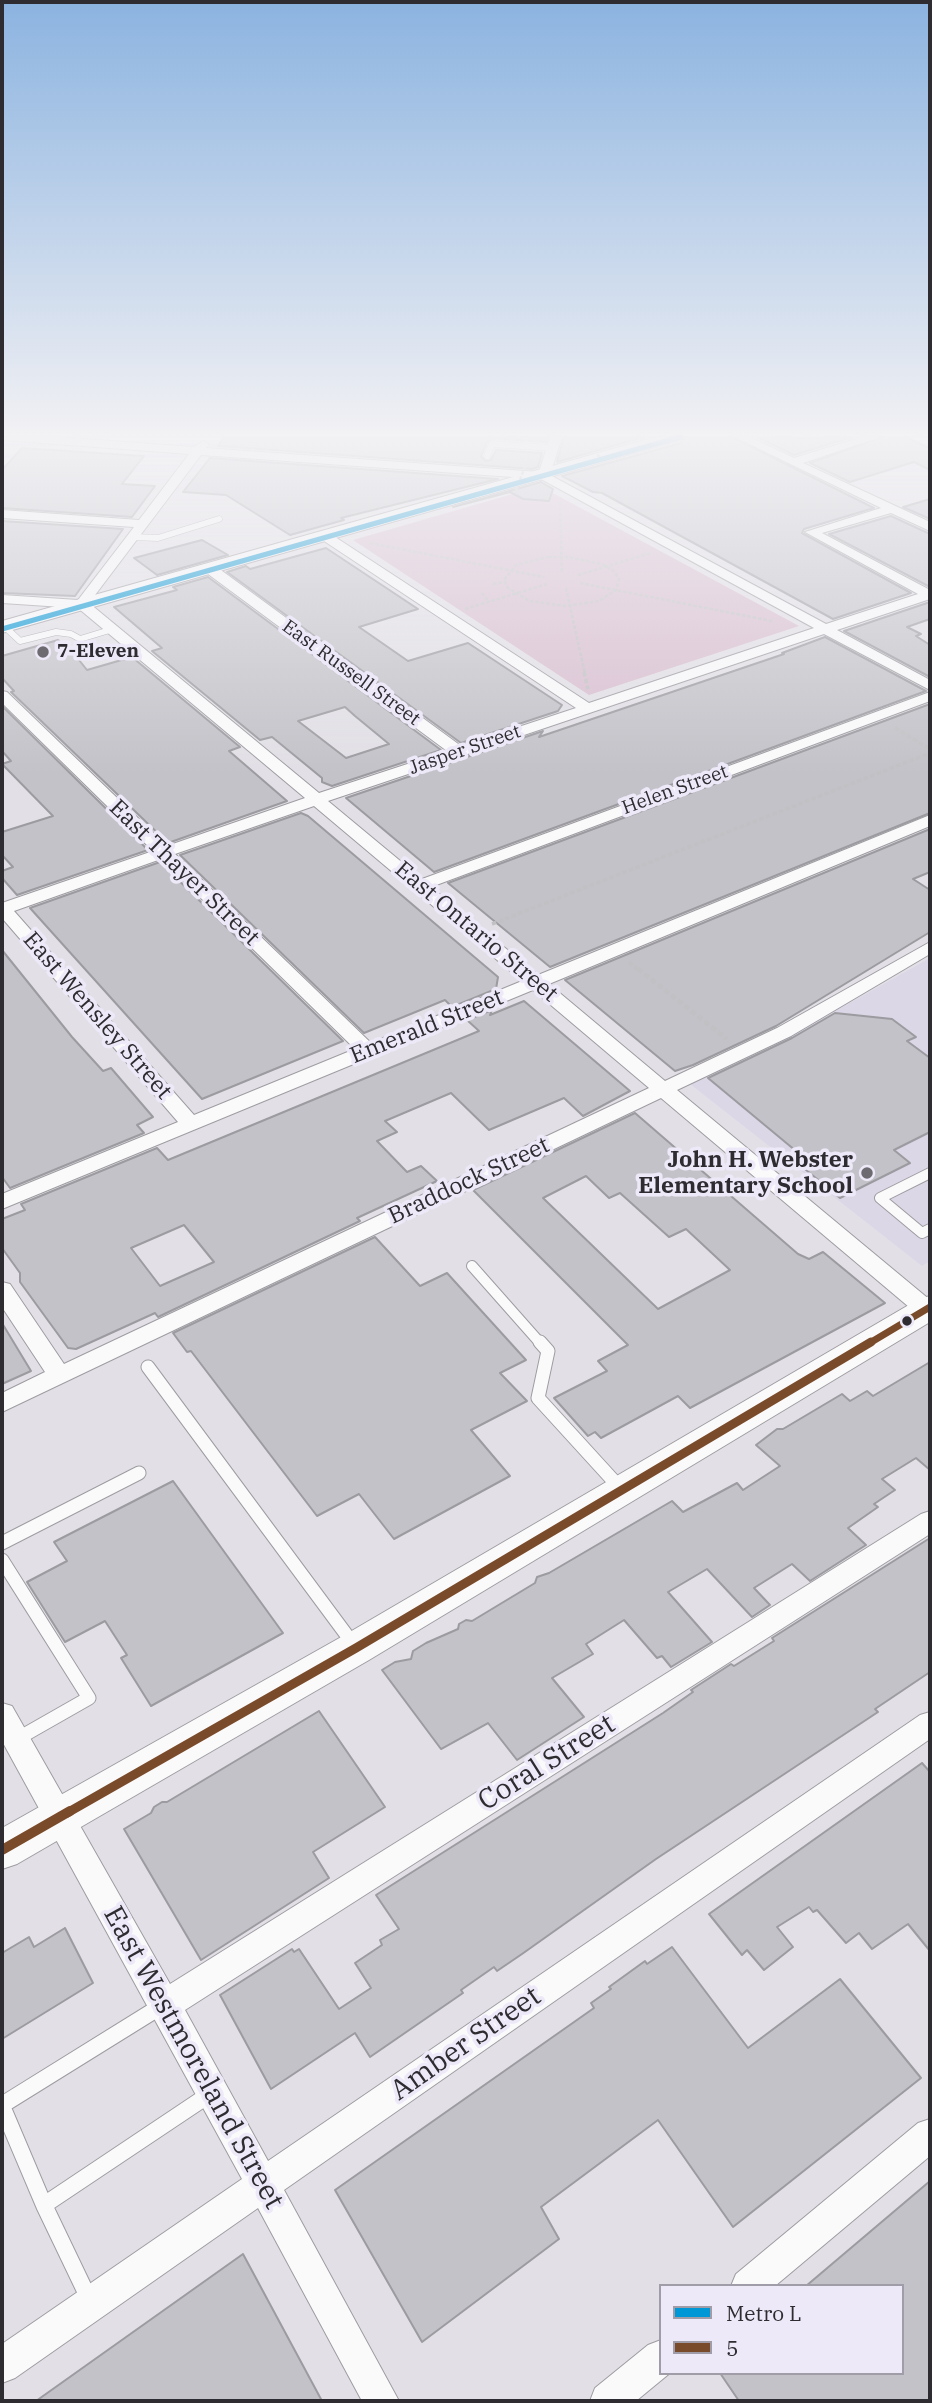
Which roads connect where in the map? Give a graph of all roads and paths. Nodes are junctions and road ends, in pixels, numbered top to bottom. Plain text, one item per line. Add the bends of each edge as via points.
1 (124, 549) edge
2 (277, 549) edge
3 (345, 549) edge
4 (401, 549) edge
5 (561, 549) edge
6 (679, 549) edge
7 (844, 549) edge
8 (660, 551) dead end
9 (561, 557) junction
10 (606, 567) junction
11 (209, 568) junction
12 (510, 571) junction
13 (562, 572) dead end
14 (578, 575) dead end
15 (544, 578) dead end
16 (505, 582) junction
17 (580, 583) dead end
18 (493, 584) dead end
19 (547, 584) dead end
20 (566, 587) dead end
21 (616, 590) junction
22 (482, 593) dead end
23 (515, 594) junction
24 (930, 594) edge
25 (2, 599) edge
26 (489, 602) junction
27 (82, 604) junction
28 (570, 605) junction
29 (471, 618) dead end
30 (773, 621) dead end
31 (3, 627) edge
32 (113, 629) junction
33 (827, 629) junction
34 (930, 686) edge
35 (579, 688) dead end
36 (2, 695) edge
37 (930, 696) edge
38 (589, 709) junction
39 (874, 716) junction
40 (930, 751) edge
41 (459, 752) junction
42 (318, 799) junction
43 (930, 820) edge
44 (164, 853) junction
45 (420, 885) junction
46 (2, 909) edge
47 (475, 931) junction
48 (930, 947) edge
49 (615, 950) junction
50 (538, 983) junction
51 (368, 1050) junction
52 (742, 1051) junction
53 (664, 1088) junction
54 (191, 1124) junction
55 (930, 1173) edge
56 (2, 1202) edge
57 (930, 1229) edge
58 (472, 1266) dead end
59 (2, 1290) edge
60 (929, 1309) edge
61 (148, 1367) dead end
62 (59, 1375) junction
63 (2, 1403) edge
64 (139, 1473) dead end
65 (622, 1490) junction
66 (930, 1521) edge
67 (2, 1543) edge
68 (2, 1560) edge
69 (356, 1647) junction
70 (930, 1724) edge
71 (8, 1728) edge
72 (57, 1817) junction
73 (2, 1850) edge
74 (164, 2005) junction
75 (213, 2092) junction
76 (2, 2106) edge
77 (930, 2135) edge
78 (263, 2184) junction
79 (44, 2205) junction
80 (750, 2284) edge
81 (91, 2303) junction
82 (659, 2360) edge
83 (2, 2365) edge
84 (382, 2401) edge
85 (608, 2401) edge

1 - 27 street
2 - 11 street
3 - 38 street
4 - 12 path
5 - 9 path
6 - 33 street
7 - 24 street
8 - 10 path
9 - 10 path
9 - 12 path via 530,560
9 - 13 path
10 - 14 path
10 - 21 path via 619,579
11 - 27 street
11 - 41 street, East Russell Street
12 - 15 path
12 - 16 path
16 - 18 path
16 - 23 path
17 - 21 path
19 - 23 path
20 - 28 path
21 - 28 path via 599,601
21 - 30 path
22 - 26 path
23 - 26 path
23 - 28 path via 546,604
24 - 33 street, Jasper Street
25 - 27 street
26 - 29 path via 461,611
27 - 31 street
27 - 32 street, East Ontario Street
28 - 35 path via 589,695
31 - 32 lane via 20,641 56,632 80,639
32 - 42 street, East Ontario Street
33 - 34 street
33 - 38 street, Jasper Street
36 - 44 street, East Thayer Street
37 - 39 street, Helen Street
38 - 41 street, Jasper Street
39 - 40 path
39 - 45 street, Helen Street
40 - 47 path
41 - 42 street, Jasper Street
42 - 44 street, Jasper Street
42 - 45 street, East Ontario Street
43 - 49 street, Emerald Street
44 - 46 street, Jasper Street
44 - 51 street, East Thayer Street
45 - 47 street, East Ontario Street
46 - 54 street, East Wensley Street
47 - 50 street, East Ontario Street
48 - 52 street, Braddock Street via 784,1032
49 - 50 street, Emerald Street
49 - 52 path
50 - 51 street, Emerald Street
50 - 53 street, East Ontario Street
51 - 54 street, Emerald Street
52 - 53 street, Braddock Street
53 - 60 street, East Ontario Street
53 - 62 street, Braddock Street
54 - 56 street, Emerald Street
55 - 57 lane via 880,1198 922,1233
58 - 65 lane via 548,1351 538,1398
59 - 62 street
60 - 65 street
61 - 69 lane
62 - 63 street, Braddock Street
64 - 67 lane
65 - 69 street
66 - 74 street, Coral Street
68 - 71 lane via 89,1698
69 - 72 street
70 - 78 street, Amber Street
71 - 72 street, East Westmoreland Street
72 - 73 street
72 - 74 street, East Westmoreland Street
74 - 75 street, East Westmoreland Street
74 - 76 lane
75 - 78 street, East Westmoreland Street
75 - 79 lane
76 - 79 lane
77 - 80 street
78 - 81 street, Amber Street
78 - 84 street, East Westmoreland Street
79 - 81 lane
81 - 83 street, Amber Street
82 - 85 street

